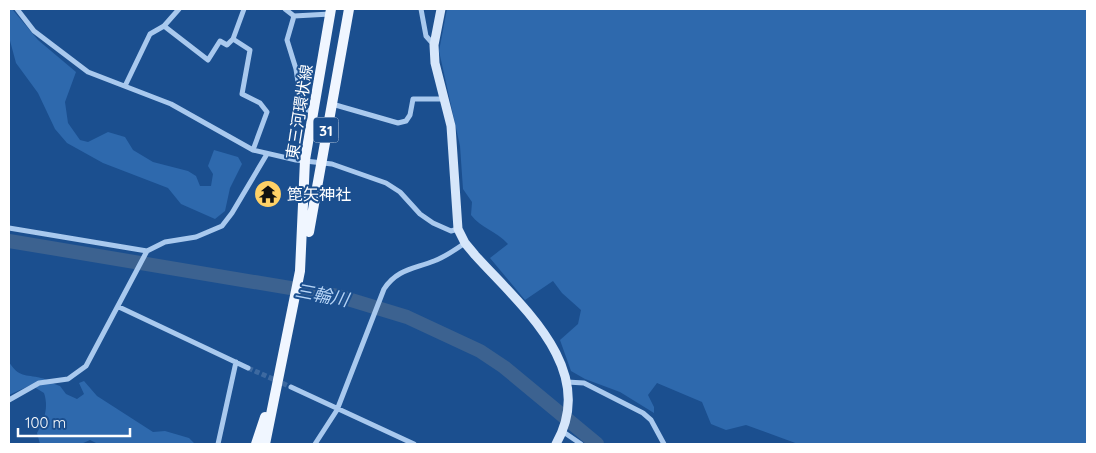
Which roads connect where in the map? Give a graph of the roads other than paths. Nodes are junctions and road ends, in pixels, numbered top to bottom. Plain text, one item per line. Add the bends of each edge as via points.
1 (17, 9) edge
2 (179, 9) edge
3 (244, 9) edge
4 (285, 9) edge
5 (349, 9) edge
6 (421, 9) edge
7 (441, 9) edge
8 (331, 11) edge
9 (294, 16) junction
10 (164, 26) junction
11 (233, 39) junction
12 (434, 45) junction
13 (126, 86) junction
14 (444, 99) junction
15 (331, 103) junction
16 (313, 112) junction
17 (253, 150) junction
18 (267, 154) junction
19 (305, 160) junction
20 (320, 162) junction
21 (9, 228) edge
22 (458, 229) junction
23 (465, 243) junction
24 (303, 251) junction
25 (147, 253) junction
26 (119, 307) junction
27 (236, 362) junction
28 (248, 368) tunnel mouth
29 (567, 382) junction
30 (291, 387) tunnel mouth
31 (276, 388) junction
32 (9, 400) edge
33 (337, 410) junction
34 (563, 429) junction
35 (218, 444) edge
36 (256, 444) edge
37 (265, 444) edge
38 (315, 444) edge
39 (414, 444) edge
40 (556, 444) edge
41 (581, 444) edge
42 (664, 444) edge

1 - 13 street via 34,31 88,72
2 - 10 street
3 - 11 street
4 - 9 street
5 - 15 main road, 東三河環状線 / 31
6 - 12 street via 426,36
7 - 12 street
8 - 9 street
8 - 16 main road, 東三河環状線 / 31
9 - 16 street via 287,40 296,69 302,108
10 - 11 street via 208,60 220,41 227,45
10 - 13 street via 150,34
11 - 17 street via 250,50 242,94 267,112
12 - 14 street
13 - 17 street via 171,104
14 - 15 street via 413,99 410,115 406,121 398,123
14 - 22 street via 454,150
15 - 20 main road, 東三河環状線 / 31
16 - 19 main road, 東三河環状線 / 31
17 - 18 street
18 - 19 street
18 - 25 street via 222,226 196,237 165,242
19 - 20 street
19 - 24 main road, 東三河環状線 / 31
20 - 22 street via 348,168 386,183 433,223 450,231
20 - 24 main road, 東三河環状線 / 31
21 - 25 street
22 - 23 street
23 - 29 street via 541,330 560,359
23 - 33 street via 443,258 400,272 390,280
24 - 31 main road, 東三河環状線 / 31
25 - 26 street
26 - 27 street
26 - 32 street via 86,366 78,374 68,379 39,383
27 - 28 street
27 - 35 street
29 - 34 street via 568,408
29 - 42 street via 584,382 643,413 651,420
30 - 33 street
31 - 36 main road, 東三河環状線 / 31
31 - 37 main road, 東三河環状線 / 31
33 - 38 street
33 - 39 street
34 - 40 street
34 - 41 street

